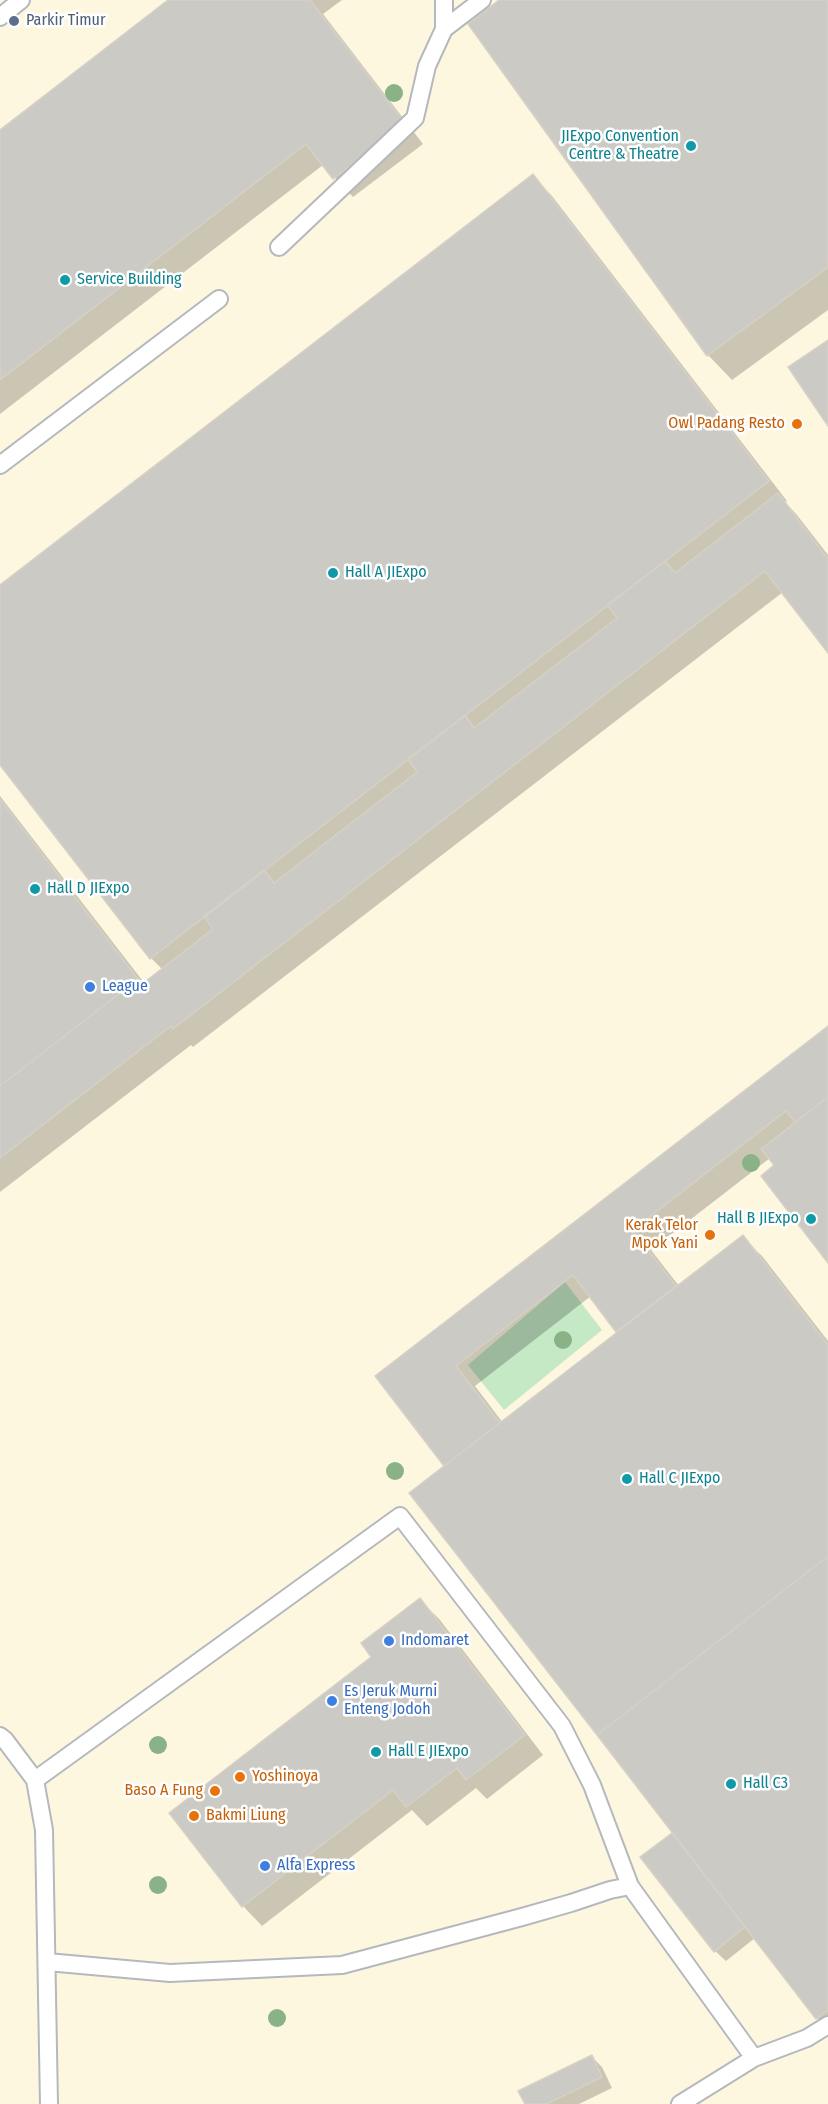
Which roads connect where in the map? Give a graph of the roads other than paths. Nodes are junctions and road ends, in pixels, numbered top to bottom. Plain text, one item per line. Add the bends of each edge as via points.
1 (21, 0) edge
2 (444, 0) edge
3 (482, 0) edge
4 (0, 17) edge
5 (444, 29) junction
6 (279, 247) dead end
7 (219, 299) dead end
8 (0, 465) edge
9 (0, 1736) edge
10 (35, 1780) junction
11 (630, 1886) junction
12 (47, 1962) junction
13 (828, 2025) edge
14 (754, 2058) junction
15 (49, 2104) edge
16 (680, 2104) edge

1 - 4 lane
2 - 5 lane
3 - 5 lane
5 - 6 lane via 427,66 415,118
7 - 8 lane
9 - 10 lane
10 - 11 lane via 400,1516 562,1726 592,1785
10 - 12 lane via 44,1830
11 - 12 lane via 342,1965 170,1973
11 - 14 lane
12 - 15 lane
13 - 14 lane via 807,2038
14 - 16 lane

